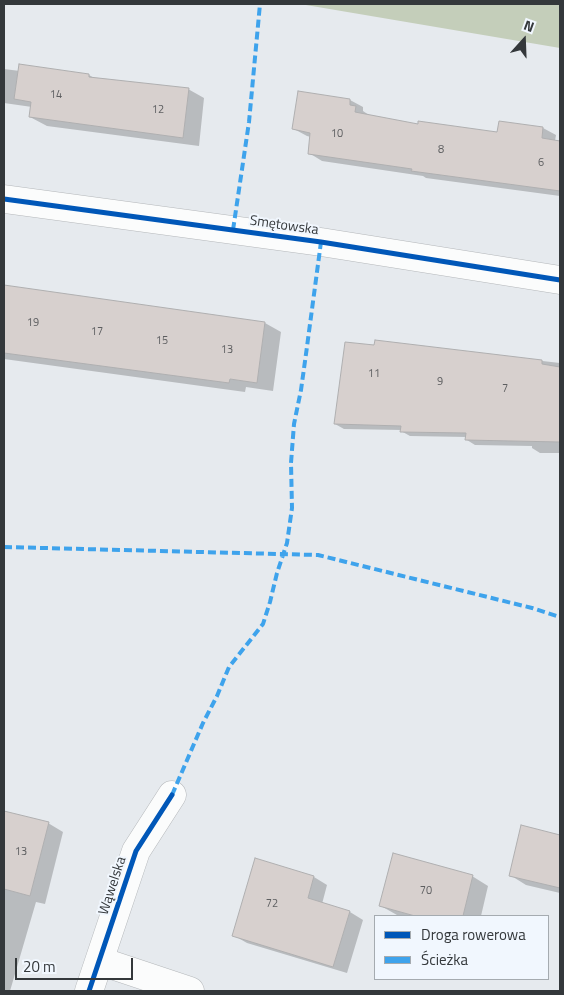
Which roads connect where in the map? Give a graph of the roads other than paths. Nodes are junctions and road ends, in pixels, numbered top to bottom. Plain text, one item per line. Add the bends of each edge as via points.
1 (4, 199) edge
2 (560, 280) edge
3 (172, 795) dead end
4 (100, 961) junction
5 (89, 991) edge
6 (190, 991) edge

1 - 2 street, Smętowska via 321,242
3 - 4 street, Wąwelska via 136,851
4 - 5 street, Wąwelska
4 - 6 street

